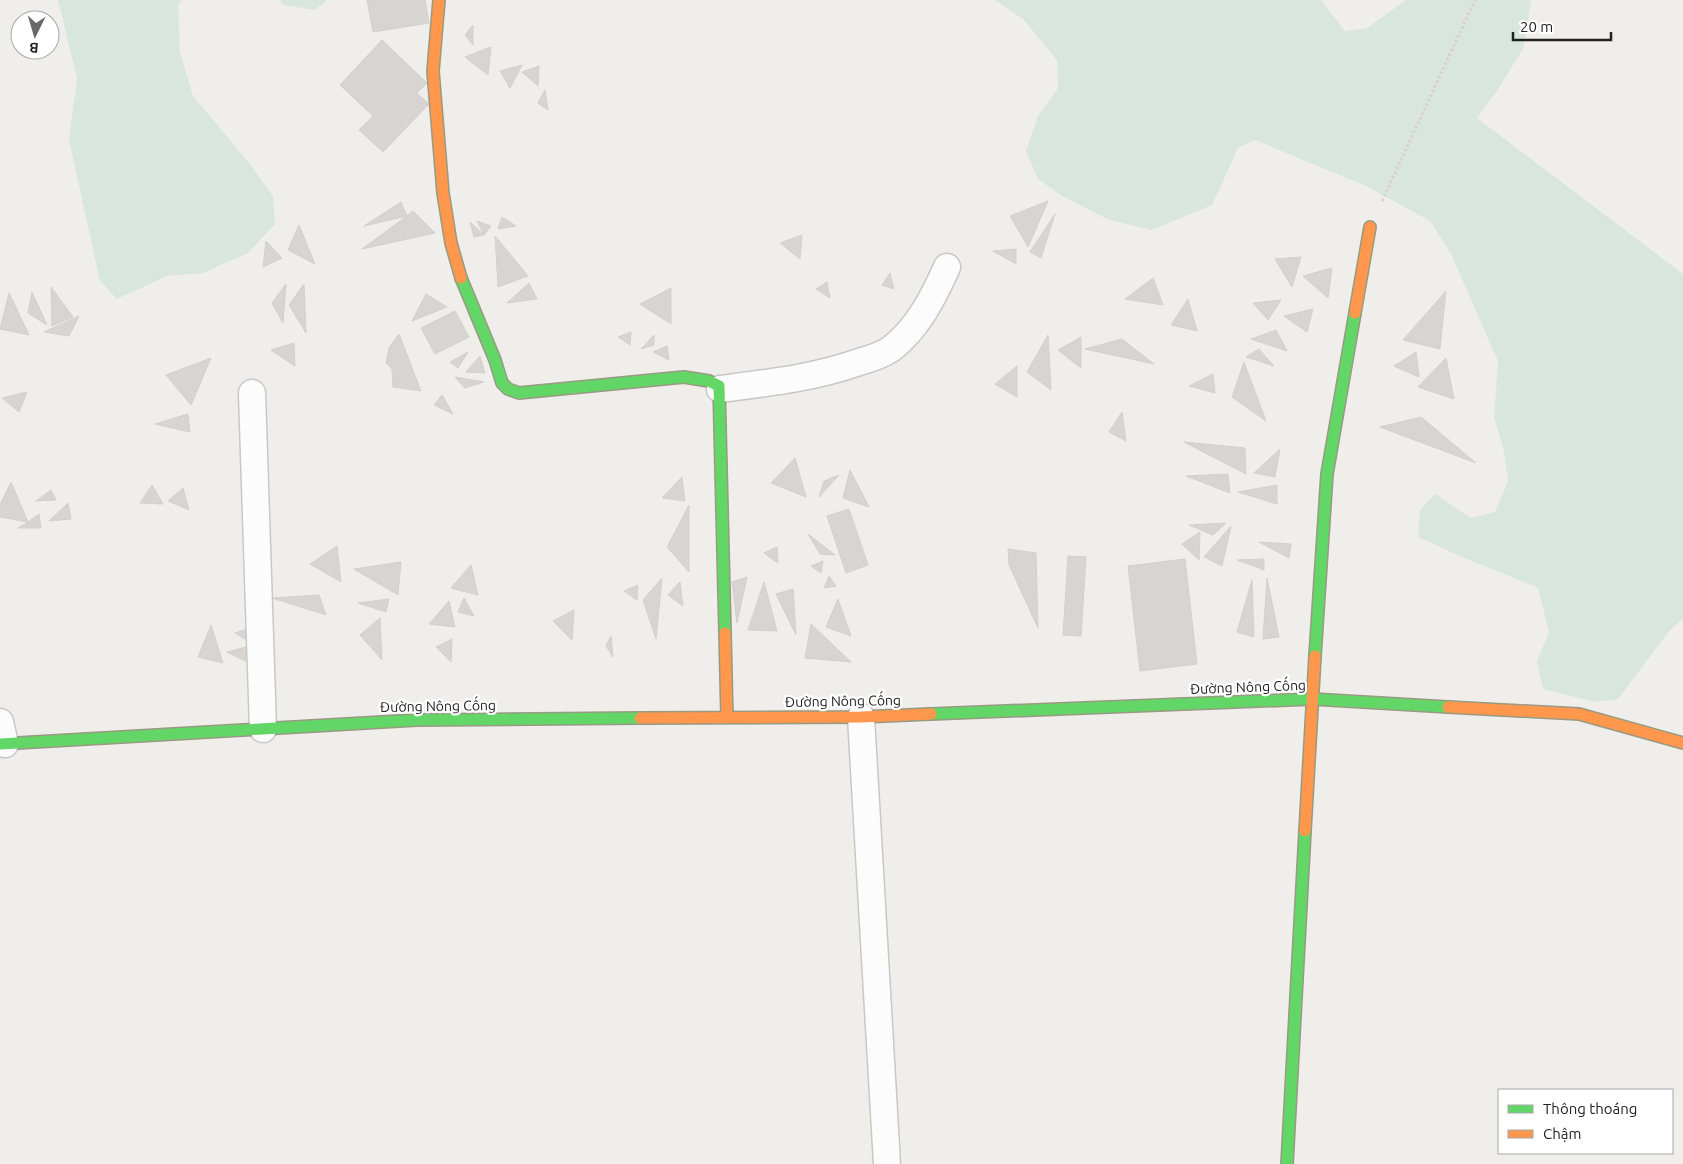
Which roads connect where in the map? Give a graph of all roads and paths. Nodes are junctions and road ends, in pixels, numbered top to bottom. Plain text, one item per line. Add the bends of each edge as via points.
1 (439, 0) edge
2 (1475, 0) edge
3 (1370, 227) joint
4 (947, 267) dead end
5 (720, 389) junction
6 (252, 393) dead end
7 (1312, 699) junction
8 (861, 717) junction
9 (727, 718) junction
10 (262, 729) junction
11 (2, 737) edge
12 (1683, 743) edge
13 (887, 1164) edge
14 (1287, 1164) edge

1 - 5 street via 434,71 443,193 451,244 502,383 513,392 525,393 684,376 714,382
2 - 3 path
3 - 7 street via 1327,474
4 - 5 street via 923,314 890,349 838,370
5 - 9 street
6 - 10 street
7 - 8 street, Đường Nông Cống
7 - 12 street, Đường Nông Cống via 1578,714
7 - 14 street
8 - 9 street, Đường Nông Cống
8 - 13 street
9 - 10 street, Đường Nông Cống via 417,720
10 - 11 street, Đường Nông Cống

